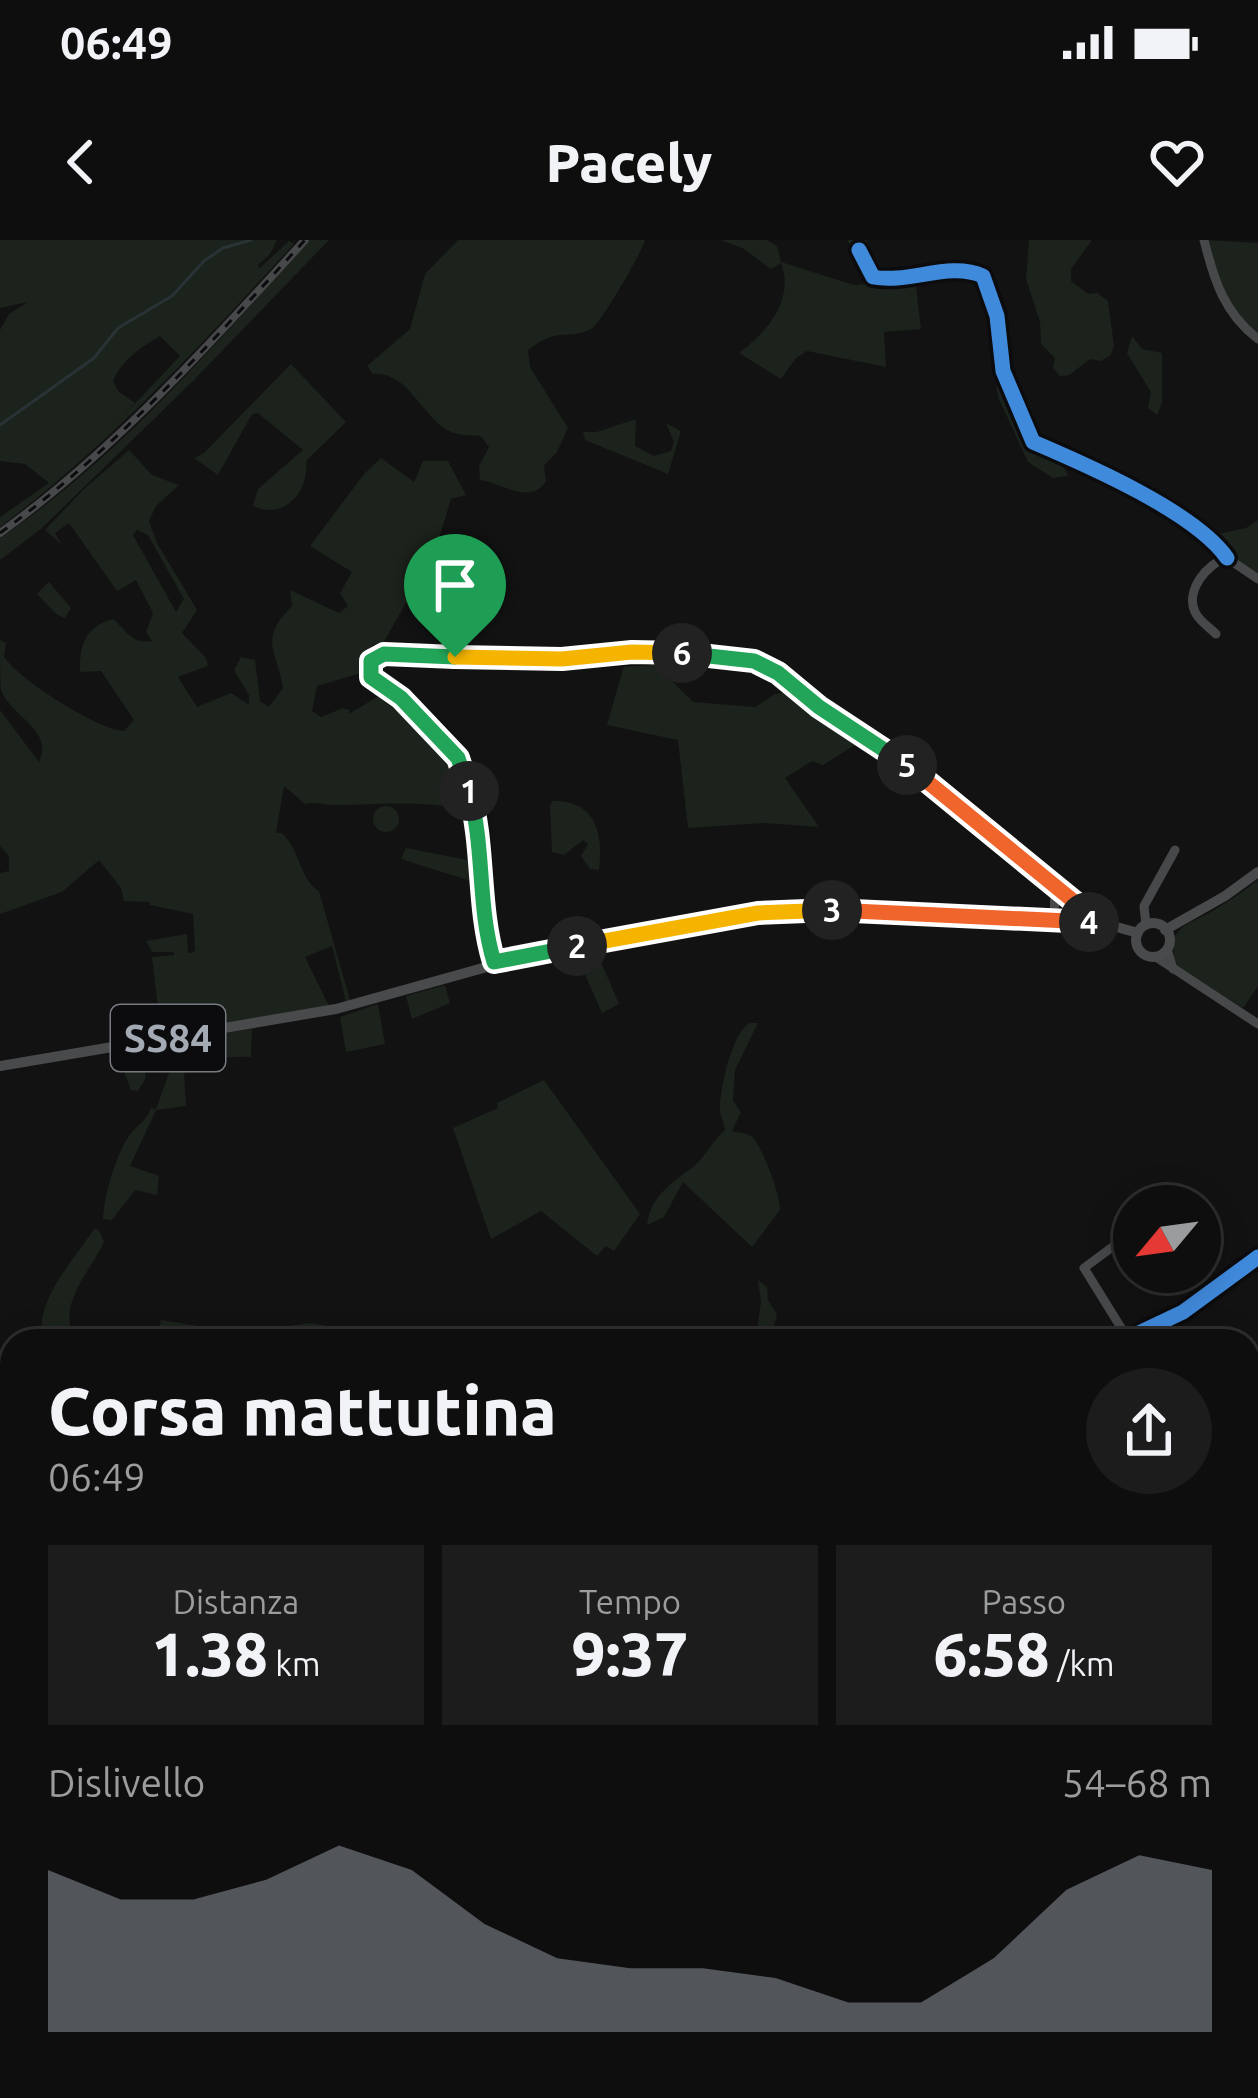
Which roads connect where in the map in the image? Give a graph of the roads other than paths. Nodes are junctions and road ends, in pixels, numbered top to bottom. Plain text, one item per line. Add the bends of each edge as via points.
1 (1204, 240) edge
2 (859, 250) dead end
3 (1258, 339) edge
4 (1227, 558) junction
5 (1258, 579) edge
6 (1216, 634) dead end
7 (1175, 850) dead end
8 (1258, 872) edge
9 (1055, 889) junction
10 (1054, 921) junction
11 (1099, 922) junction
12 (1142, 929) junction
13 (1166, 930) junction
14 (1162, 953) junction
15 (494, 962) junction
16 (1258, 1024) edge
17 (0, 1066) edge
18 (1113, 1247) edge
19 (1258, 1257) edge
20 (1119, 1329) edge
21 (1148, 1329) edge

1 - 3 street via 1225,304
2 - 4 street via 872,277 983,275 1003,370 1033,442 1213,538
4 - 5 street
4 - 6 street via 1207,568 1193,595 1197,616
7 - 12 street via 1144,907
8 - 13 main road
9 - 10 street
9 - 11 street
9 - 15 street via 937,787 754,661 650,652 378,656 371,677 450,747 464,774 479,823
10 - 11 main road, SS84
10 - 15 main road, SS84 via 779,910
11 - 12 main road, SS84
12 - 13 main road
12 - 14 main road via 1140,951
13 - 14 main road
14 - 16 street via 1176,973
15 - 17 main road, SS84 via 336,1009
18 - 20 street via 1084,1268
19 - 21 street

